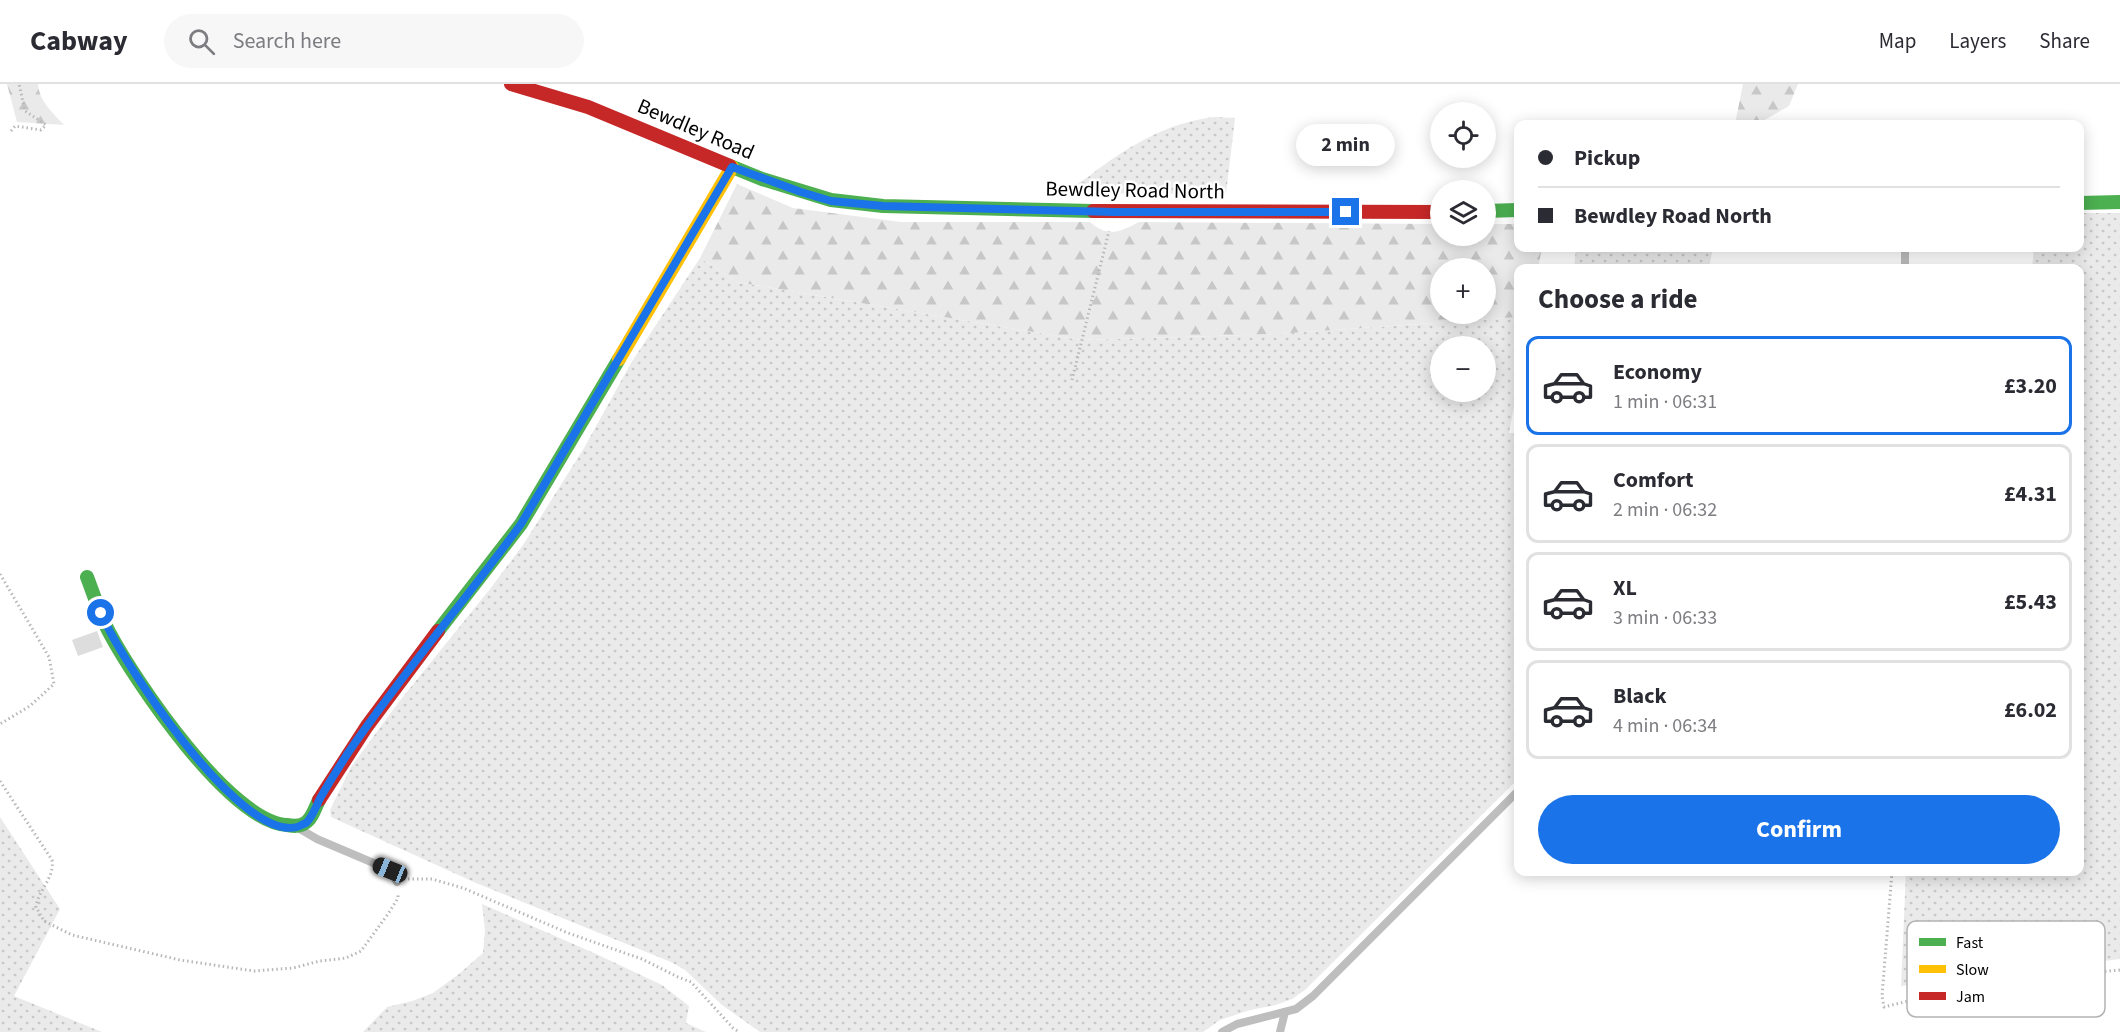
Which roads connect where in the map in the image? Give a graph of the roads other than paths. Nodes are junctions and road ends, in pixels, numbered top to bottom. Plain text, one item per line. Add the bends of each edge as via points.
1 (511, 84) edge
2 (732, 167) junction
3 (831, 201) joint
4 (2084, 202) edge
5 (2120, 202) edge
6 (1514, 210) edge
7 (1496, 211) edge
8 (1430, 212) edge
9 (87, 577) dead end
10 (1514, 795) edge
11 (297, 827) junction
12 (398, 882) road end
13 (1285, 1012) junction
14 (1222, 1032) edge
15 (1280, 1032) edge

1 - 2 street, Bewdley Road via 588,107
2 - 3 street, Bewdley Road
2 - 11 street via 521,524 366,727 307,822
3 - 8 street, Bewdley Road North via 1113,212
4 - 5 street
6 - 7 street
9 - 11 street via 108,631 134,674 210,774 240,804 259,816
10 - 13 lane via 1313,996
11 - 12 lane via 390,870
13 - 14 lane via 1237,1024
13 - 15 lane

